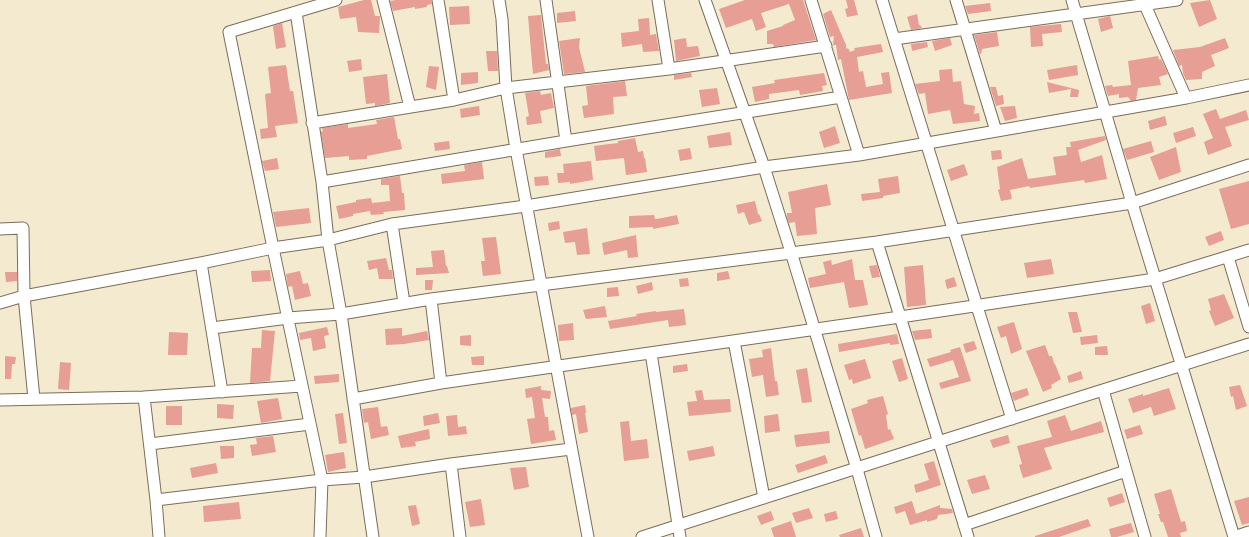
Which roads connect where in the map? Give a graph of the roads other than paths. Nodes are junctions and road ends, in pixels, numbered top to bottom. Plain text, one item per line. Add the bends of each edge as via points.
1 (332, 0) edge
2 (383, 0) edge
3 (438, 0) edge
4 (499, 0) edge
5 (546, 0) edge
6 (658, 0) edge
7 (705, 0) edge
8 (811, 0) edge
9 (882, 0) edge
10 (956, 0) edge
11 (1072, 0) edge
12 (1177, 0) edge
13 (1145, 5) junction
14 (296, 12) junction
15 (1077, 14) junction
16 (965, 30) junction
17 (894, 39) junction
18 (826, 46) junction
19 (727, 60) junction
20 (669, 69) junction
21 (557, 82) junction
22 (1249, 85) edge
23 (506, 88) junction
24 (841, 97) junction
25 (1186, 98) junction
26 (454, 100) junction
27 (410, 106) junction
28 (745, 112) junction
29 (1106, 112) junction
30 (312, 123) junction
31 (996, 131) junction
32 (566, 141) junction
33 (926, 143) junction
34 (516, 149) junction
35 (859, 155) junction
36 (1249, 165) edge
37 (764, 167) junction
38 (322, 182) junction
39 (1132, 204) junction
40 (526, 206) junction
41 (392, 224) junction
42 (0, 229) edge
43 (953, 231) junction
44 (328, 240) junction
45 (877, 242) junction
46 (272, 248) junction
47 (1249, 250) edge
48 (791, 252) junction
49 (1228, 257) junction
50 (201, 263) junction
51 (1155, 278) junction
52 (541, 286) junction
53 (24, 296) junction
54 (431, 299) junction
55 (0, 303) edge
56 (404, 303) junction
57 (977, 306) junction
58 (341, 314) junction
59 (288, 318) junction
60 (900, 318) junction
61 (1249, 327) edge
62 (212, 328) junction
63 (815, 330) junction
64 (734, 341) junction
65 (1249, 344) edge
66 (651, 353) junction
67 (1182, 365) junction
68 (556, 367) junction
69 (441, 382) junction
70 (302, 386) junction
71 (1103, 390) junction
72 (222, 392) junction
73 (144, 396) junction
74 (34, 399) junction
75 (353, 399) junction
76 (0, 400) edge
77 (1012, 419) junction
78 (310, 424) junction
79 (938, 442) junction
80 (150, 444) junction
81 (571, 449) junction
82 (451, 464) junction
83 (857, 468) junction
84 (1126, 471) junction
85 (364, 477) junction
86 (322, 480) junction
87 (764, 498) junction
88 (156, 500) junction
89 (678, 525) junction
90 (964, 525) junction
91 (1249, 532) edge
92 (159, 537) edge
93 (320, 537) edge
94 (373, 537) edge
95 (460, 537) edge
96 (588, 537) edge
97 (642, 537) edge
98 (680, 537) edge
99 (876, 537) edge
100 (968, 537) edge
101 (1145, 537) edge
102 (1234, 537) edge

1 - 14 street
2 - 27 street
3 - 26 street
4 - 23 street
5 - 21 street
6 - 20 street
7 - 19 street
8 - 18 street
9 - 17 street
10 - 16 street
11 - 15 street
12 - 13 street
13 - 15 street
13 - 25 street
14 - 30 street
14 - 46 street via 229,32
15 - 16 street
15 - 29 street
16 - 17 street
16 - 31 street
17 - 33 street
18 - 19 street
18 - 24 street
19 - 20 street
19 - 28 street
20 - 21 street
21 - 23 street
21 - 32 street
22 - 25 street
23 - 26 street
23 - 34 street
24 - 28 street
24 - 35 street
25 - 29 street
26 - 27 street
27 - 30 street
28 - 32 street
28 - 37 street
29 - 31 street
29 - 39 street
30 - 38 street
31 - 33 street
32 - 34 street
33 - 35 street
33 - 43 street
34 - 38 street
34 - 40 street
35 - 37 street
36 - 39 street
37 - 40 street
37 - 48 street
38 - 44 street
39 - 43 street
39 - 51 street
40 - 41 street
40 - 52 street
41 - 44 street
41 - 56 street
42 - 53 street via 23,228
43 - 45 street
43 - 57 street
44 - 46 street
44 - 58 street
45 - 48 street
45 - 60 street
46 - 50 street
46 - 59 street
47 - 49 street
48 - 52 street
48 - 63 street
49 - 51 street
49 - 61 street
50 - 53 street
50 - 62 street
51 - 57 street
51 - 67 street
52 - 54 street
52 - 68 street
53 - 55 street
53 - 74 street
54 - 56 street
54 - 69 street
56 - 58 street
57 - 60 street
57 - 77 street
58 - 59 street
58 - 75 street
59 - 62 street
59 - 70 street
60 - 63 street
60 - 79 street
62 - 72 street
63 - 64 street
63 - 83 street
64 - 66 street
64 - 87 street
65 - 67 street
66 - 68 street
66 - 89 street
67 - 71 street
67 - 102 street
68 - 69 street
68 - 81 street
69 - 75 street
70 - 72 street
70 - 78 street
71 - 77 street
71 - 84 street
72 - 73 street
73 - 74 street
73 - 80 street
74 - 76 street
75 - 85 street
77 - 79 street
78 - 80 street
78 - 86 street
79 - 83 street
79 - 90 street
80 - 88 street
81 - 82 street
81 - 96 street
82 - 85 street
82 - 95 street
83 - 87 street
83 - 99 street
84 - 90 street
84 - 101 street
85 - 86 street
85 - 94 street
86 - 88 street
86 - 93 street
87 - 89 street
88 - 92 street
89 - 97 street
89 - 98 street
90 - 100 street
91 - 102 street

